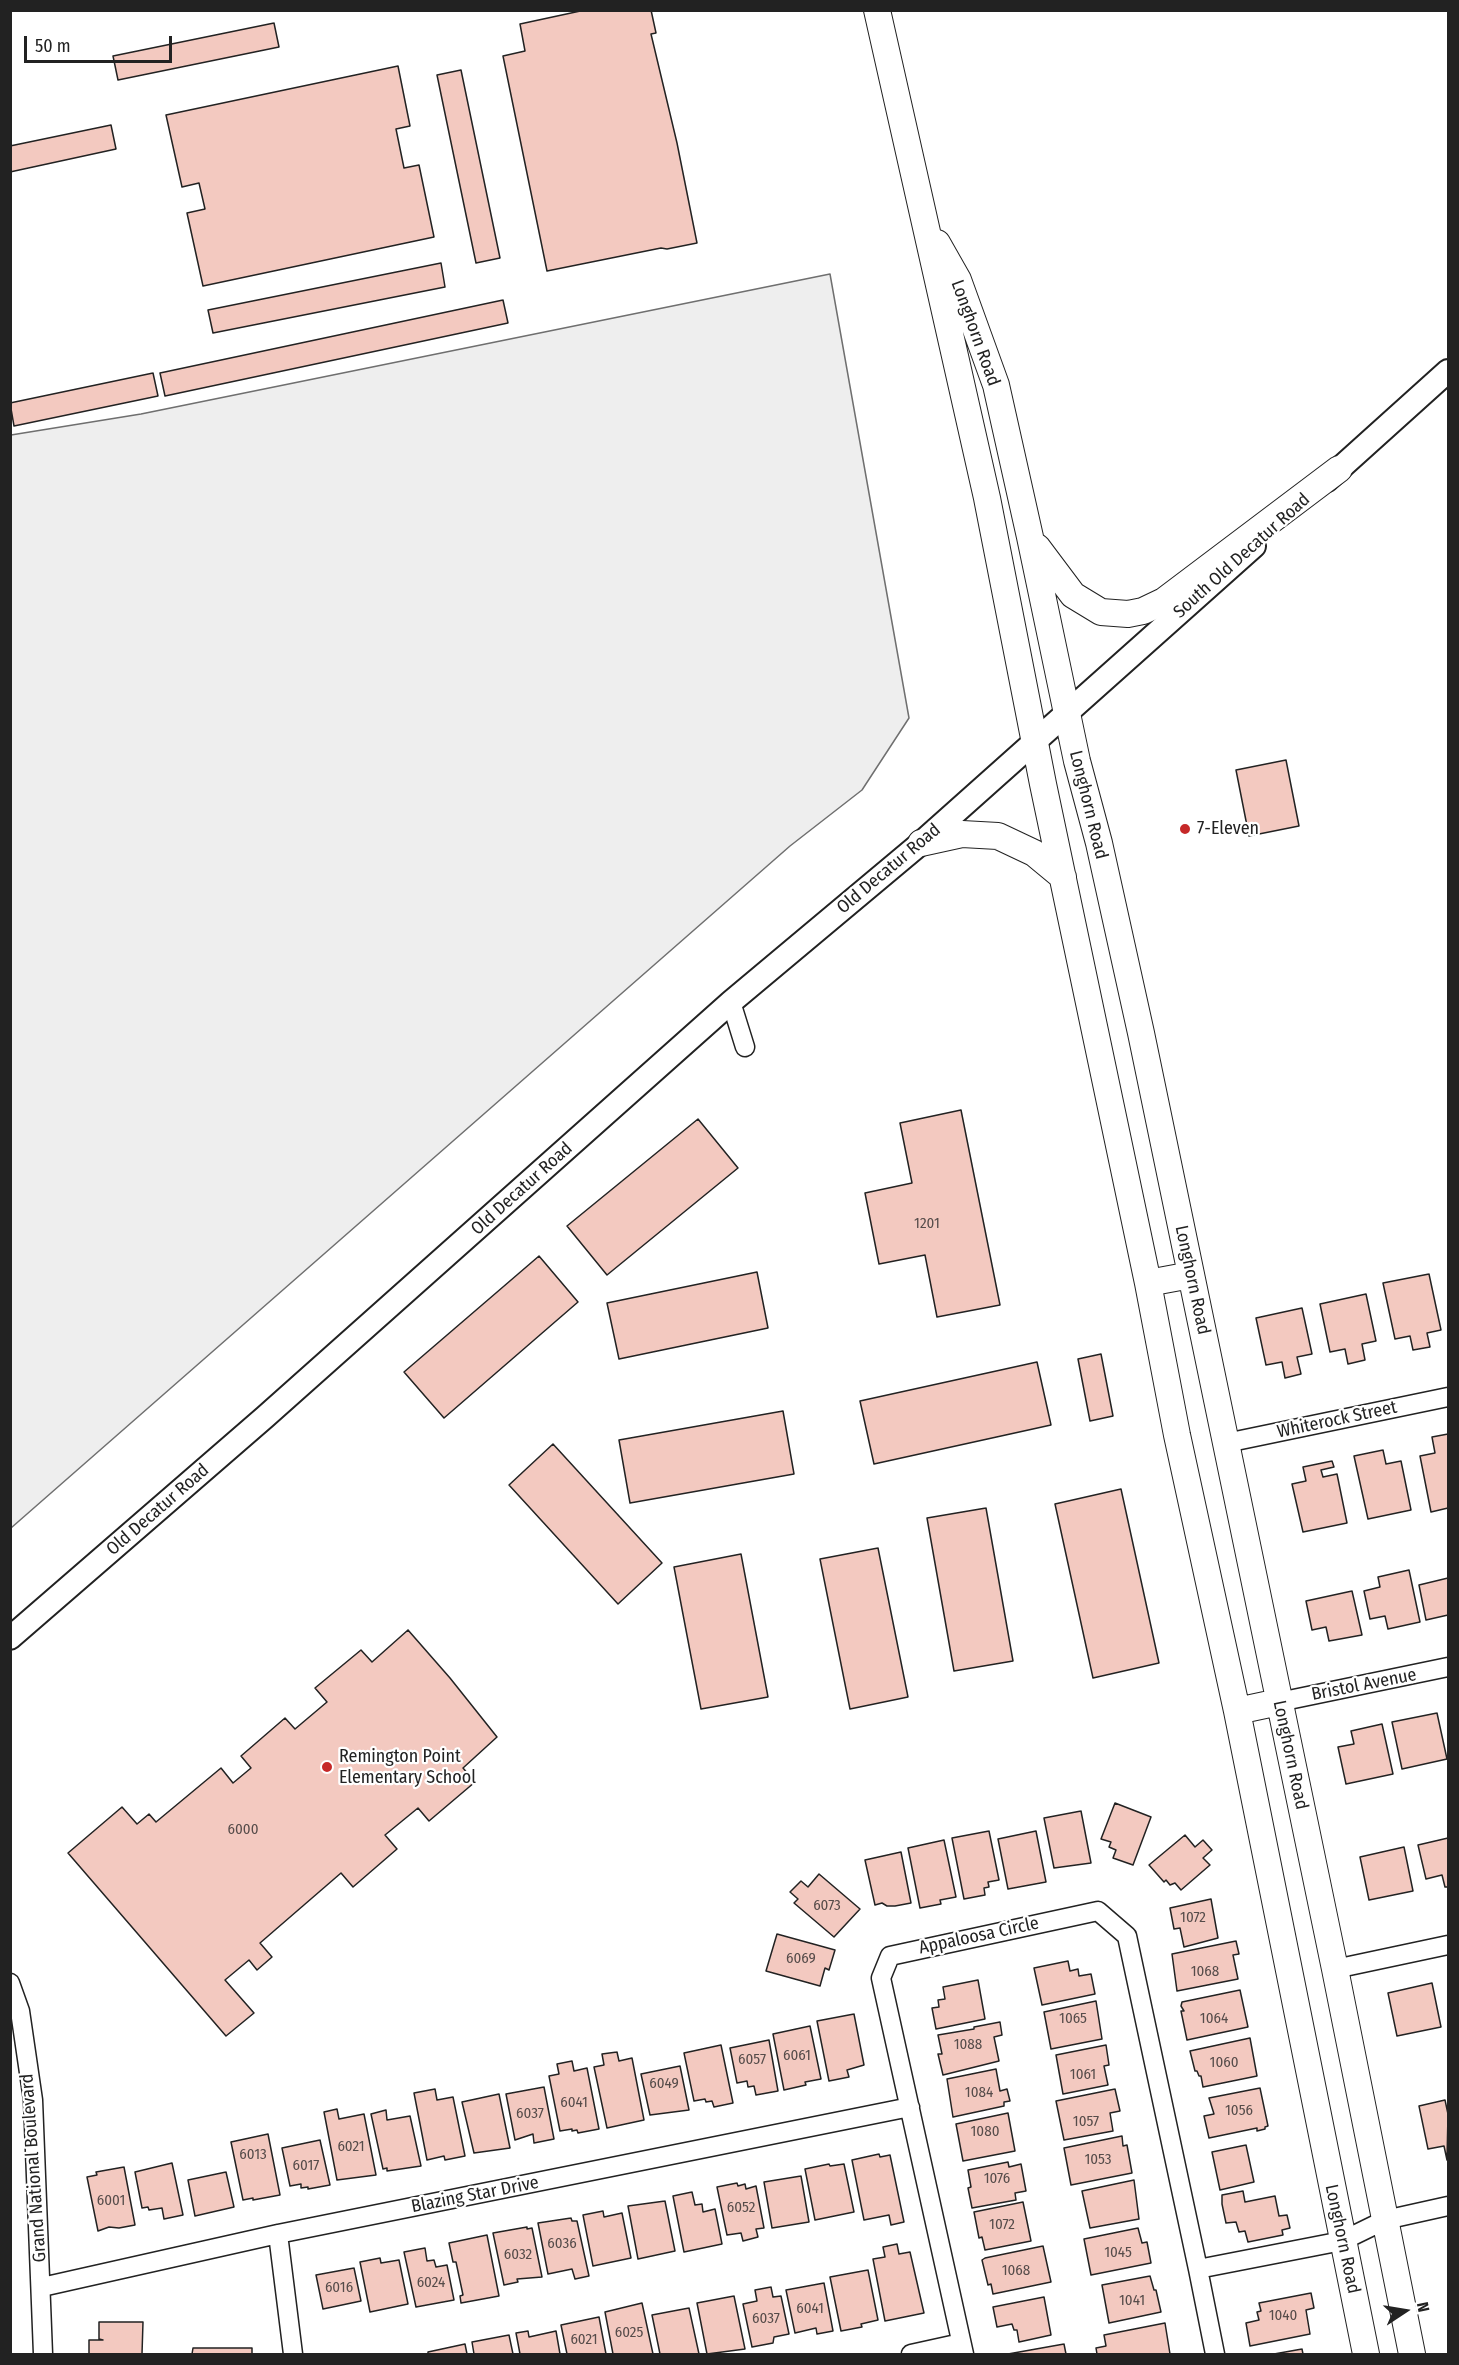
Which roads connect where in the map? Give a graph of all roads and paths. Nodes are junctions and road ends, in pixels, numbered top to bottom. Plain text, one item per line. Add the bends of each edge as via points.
1 (877, 10) edge
2 (886, 10) edge
3 (885, 45) junction
4 (923, 220) junction
5 (1449, 371) edge
6 (1339, 469) junction
7 (1030, 537) junction
8 (1067, 714) junction
9 (1035, 741) junction
10 (921, 843) junction
11 (1063, 878) junction
12 (731, 1002) junction
13 (745, 1047) dead end
14 (1191, 1275) junction
15 (1148, 1283) junction
16 (1449, 1397) edge
17 (1226, 1443) junction
18 (10, 1638) edge
19 (1449, 1668) edge
20 (1279, 1702) junction
21 (1237, 1711) junction
22 (1449, 1945) edge
23 (1335, 1969) junction
24 (10, 1983) edge
25 (910, 2107) junction
26 (1449, 2206) edge
27 (1384, 2220) junction
28 (278, 2234) junction
29 (1342, 2241) junction
30 (1198, 2269) junction
31 (42, 2287) junction
32 (962, 2349) edge
33 (43, 2355) edge
34 (293, 2355) edge
35 (911, 2355) edge
36 (1215, 2355) edge
37 (1366, 2355) edge
38 (1412, 2355) edge

1 - 3 main road, Longhorn Road
2 - 3 main road, Longhorn Road
3 - 4 main road, Longhorn Road
4 - 7 main road, Longhorn Road via 958,280 996,385
4 - 9 main road, Longhorn Road via 987,498
5 - 6 street, South Old Decatur Road
6 - 7 main road via 1164,601 1128,614 1101,612 1073,595
6 - 8 street, South Old Decatur Road
7 - 8 main road, Longhorn Road
8 - 9 street, South Old Decatur Road
8 - 14 main road, Longhorn Road via 1104,864
9 - 10 street, Old Decatur Road
9 - 11 main road, Longhorn Road
10 - 11 main road via 962,834 998,836 1034,853
10 - 12 street, Old Decatur Road
11 - 15 main road, Longhorn Road
12 - 13 street
12 - 18 street, Old Decatur Road via 274,1410
14 - 15 main road
14 - 17 main road, Longhorn Road
15 - 21 main road, Longhorn Road
16 - 17 street, Whiterock Street
17 - 20 main road, Longhorn Road
19 - 20 street, Bristol Avenue
20 - 21 main road
20 - 23 main road, Longhorn Road
21 - 29 main road, Longhorn Road
22 - 23 street
23 - 27 main road, Longhorn Road
24 - 31 street, Grand National Boulevard via 20,2011 33,2100
25 - 28 street, Blazing Star Drive
25 - 30 street, Appaloosa Circle via 881,1978 890,1956 1098,1911 1127,1936
25 - 32 street, Appaloosa Circle
26 - 27 street
27 - 29 street
27 - 38 main road, Longhorn Road
28 - 31 street, Blazing Star Drive
28 - 34 street
29 - 30 street
29 - 37 main road, Longhorn Road
30 - 36 street
31 - 33 street, Grand National Boulevard
32 - 35 street

